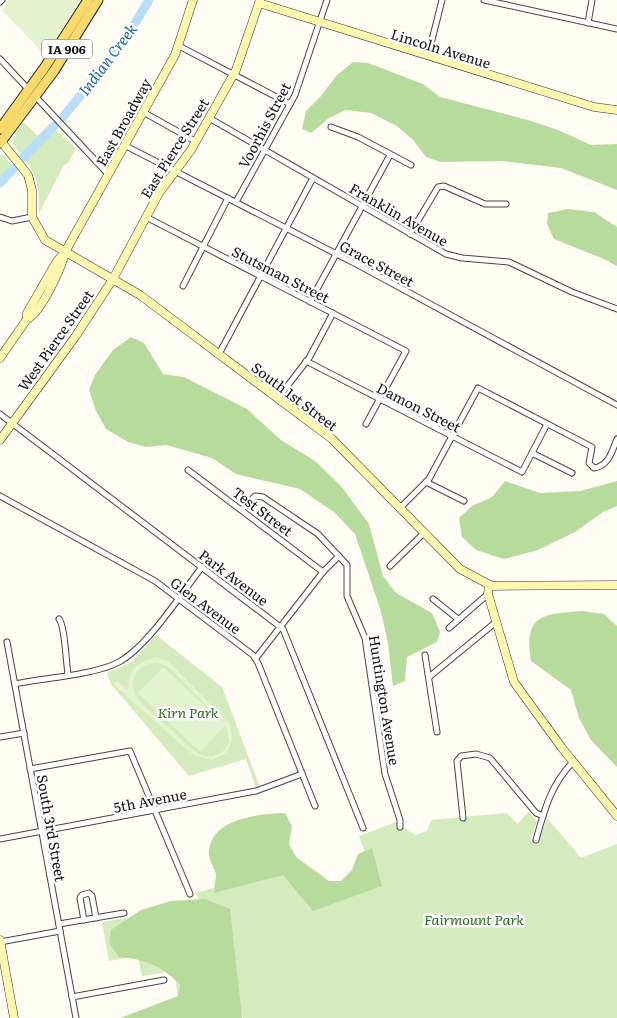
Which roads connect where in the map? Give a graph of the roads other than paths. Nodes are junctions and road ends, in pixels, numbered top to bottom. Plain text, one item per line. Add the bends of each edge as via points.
1 (88, 0) edge
2 (98, 0) edge
3 (193, 0) edge
4 (327, 0) edge
5 (442, 0) edge
6 (484, 0) edge
7 (592, 0) edge
8 (260, 2) edge
9 (588, 23) junction
10 (319, 24) junction
11 (74, 29) junction
12 (617, 29) edge
13 (179, 46) junction
14 (428, 57) junction
15 (0, 58) edge
16 (234, 75) junction
17 (32, 93) junction
18 (290, 104) junction
19 (617, 110) edge
20 (143, 112) junction
21 (209, 118) junction
22 (331, 127) dead end
23 (0, 129) edge
24 (195, 141) junction
25 (0, 142) edge
26 (124, 145) junction
27 (265, 150) junction
28 (390, 155) junction
29 (411, 165) dead end
30 (175, 170) junction
31 (108, 174) junction
32 (314, 178) junction
33 (228, 198) junction
34 (236, 202) junction
35 (506, 204) dead end
36 (362, 206) junction
37 (32, 217) junction
38 (146, 217) junction
39 (1, 220) edge
40 (286, 228) junction
41 (410, 234) junction
42 (203, 247) junction
43 (65, 252) junction
44 (336, 253) junction
45 (260, 276) junction
46 (113, 278) junction
47 (183, 286) dead end
48 (310, 302) junction
49 (617, 309) edge
50 (333, 313) junction
51 (219, 354) junction
52 (0, 358) edge
53 (306, 361) junction
54 (278, 398) junction
55 (379, 399) junction
56 (617, 405) edge
57 (0, 414) edge
58 (12, 424) junction
59 (366, 424) dead end
60 (547, 424) junction
61 (452, 436) junction
62 (617, 439) edge
63 (0, 440) edge
64 (532, 453) junction
65 (188, 470) dead end
66 (572, 473) dead end
67 (426, 482) junction
68 (0, 496) edge
69 (464, 501) dead end
70 (400, 508) junction
71 (242, 509) junction
72 (424, 533) junction
73 (340, 556) junction
74 (390, 566) dead end
75 (202, 567) junction
76 (323, 572) junction
77 (489, 585) junction
78 (617, 585) edge
79 (498, 586) junction
80 (488, 594) junction
81 (178, 598) junction
82 (433, 599) dead end
83 (58, 619) dead end
84 (458, 619) junction
85 (496, 622) junction
86 (280, 627) junction
87 (449, 628) dead end
88 (7, 642) dead end
89 (425, 655) dead end
90 (256, 658) junction
91 (68, 674) junction
92 (429, 676) junction
93 (14, 684) junction
94 (437, 732) dead end
95 (24, 733) junction
96 (0, 737) edge
97 (573, 762) junction
98 (30, 769) junction
99 (302, 774) junction
100 (315, 806) dead end
101 (155, 810) junction
102 (543, 816) junction
103 (617, 816) edge
104 (463, 818) dead end
105 (400, 827) dead end
106 (363, 828) dead end
107 (42, 832) junction
108 (0, 839) edge
109 (536, 840) dead end
110 (190, 894) dead end
111 (124, 913) dead end
112 (96, 918) junction
113 (84, 920) junction
114 (59, 924) junction
115 (60, 931) junction
116 (0, 941) edge
117 (164, 980) dead end
118 (72, 997) junction
119 (14, 1018) edge
120 (76, 1018) edge

1 - 11 main road, IA 906
2 - 11 main road, IA 906
3 - 13 main road, East Broadway
4 - 10 street, Voorhis Street
5 - 14 street
6 - 9 street
7 - 9 street
8 - 10 main road, Lincoln Avenue
8 - 16 main road, East Pierce Street
9 - 12 street
10 - 14 main road, Lincoln Avenue
10 - 18 street, Voorhis Street
11 - 17 main road, IA 906
13 - 16 street
13 - 20 main road, East Broadway
14 - 19 main road, Lincoln Avenue via 594,107
15 - 17 street
16 - 18 street
16 - 21 main road, East Pierce Street
17 - 23 main road, IA 906
17 - 25 main road, IA 906
17 - 31 street
18 - 27 street, Voorhis Street
20 - 24 street
20 - 26 main road, East Broadway
21 - 24 main road, East Pierce Street
21 - 27 street, Franklin Avenue
22 - 28 street via 358,137
24 - 30 main road, East Pierce Street
25 - 37 main road via 25,169 31,182
26 - 30 street, Grace Street
26 - 31 main road, East Broadway
27 - 32 street, Franklin Avenue
27 - 34 street, Voorhis Street
28 - 29 street
28 - 36 street
30 - 33 street, Grace Street
30 - 38 main road, East Pierce Street
31 - 43 main road, East Broadway
32 - 36 street, Franklin Avenue
32 - 40 street
33 - 34 street, Grace Street
33 - 42 street
34 - 40 street, Grace Street
35 - 41 street via 485,204 444,186 436,189
36 - 41 street, Franklin Avenue
36 - 44 street
37 - 39 street
37 - 43 main road, South 1st Street via 41,236
38 - 42 street, Stutsman Street
38 - 46 main road, East Pierce Street
40 - 44 street, Grace Street
40 - 45 street
41 - 49 street, Franklin Avenue via 452,257 509,262
42 - 45 street, Stutsman Street
42 - 47 street
43 - 46 main road, South 1st Street
43 - 52 main road, East Broadway via 63,264 46,295
44 - 48 street
44 - 56 street, Grace Street
45 - 48 street, Stutsman Street
45 - 51 street
46 - 51 main road, South 1st Street
46 - 58 main road, West Pierce Street
48 - 50 street, Stutsman Street
50 - 53 street
50 - 55 street, Stutsman Street via 406,351
51 - 54 main road, South 1st Street
53 - 54 street
53 - 55 street, Damon Street
54 - 70 main road, South 1st Street via 332,439
55 - 59 street
55 - 61 street, Damon Street
57 - 58 street, Park Avenue
58 - 63 main road, West Pierce Street
58 - 75 street, Park Avenue
60 - 61 street via 478,388
60 - 62 street via 592,447 590,466 596,468 609,458
60 - 64 street
61 - 64 street, Damon Street via 522,472
61 - 67 street
64 - 66 street
65 - 71 street, Test Street
67 - 69 street
67 - 70 street
68 - 81 street, Glen Avenue via 149,577
70 - 72 main road, South 1st Street
71 - 73 street via 255,496 264,497 302,521
71 - 76 street, Test Street
72 - 74 street
72 - 77 main road, South 1st Street via 453,564
73 - 76 street
73 - 105 street, Huntington Avenue via 347,565 349,605 365,638 385,774
75 - 81 street
75 - 86 street, Park Avenue
76 - 86 street
77 - 79 main road
77 - 80 main road
78 - 79 main road
79 - 80 main road
80 - 84 street
80 - 85 main road
81 - 90 street, Glen Avenue
81 - 91 street via 127,657 108,667
82 - 84 street
83 - 91 street via 64,628
84 - 87 street
85 - 92 street
85 - 97 main road via 514,682
86 - 90 street
86 - 106 street, Park Avenue via 287,636
88 - 93 street, South 3rd Street
89 - 92 street
90 - 99 street
91 - 93 street
92 - 94 street
93 - 95 street, South 3rd Street
95 - 96 street
95 - 98 street, South 3rd Street
97 - 102 street via 558,780
97 - 103 main road
98 - 101 street via 130,751
98 - 107 street, South 3rd Street
99 - 100 street
99 - 101 street, 5th Avenue via 256,791
101 - 107 street, 5th Avenue
101 - 110 street
102 - 104 street via 536,813 493,760 476,754 462,756 457,761
102 - 109 street
107 - 108 street, 5th Avenue
107 - 114 street, South 3rd Street
111 - 112 street
112 - 113 street
112 - 113 street via 92,896 82,895
113 - 114 street
114 - 115 street, South 3rd Street
115 - 116 street
115 - 118 street, South 3rd Street
116 - 119 main road
117 - 118 street
118 - 120 street, South 3rd Street

